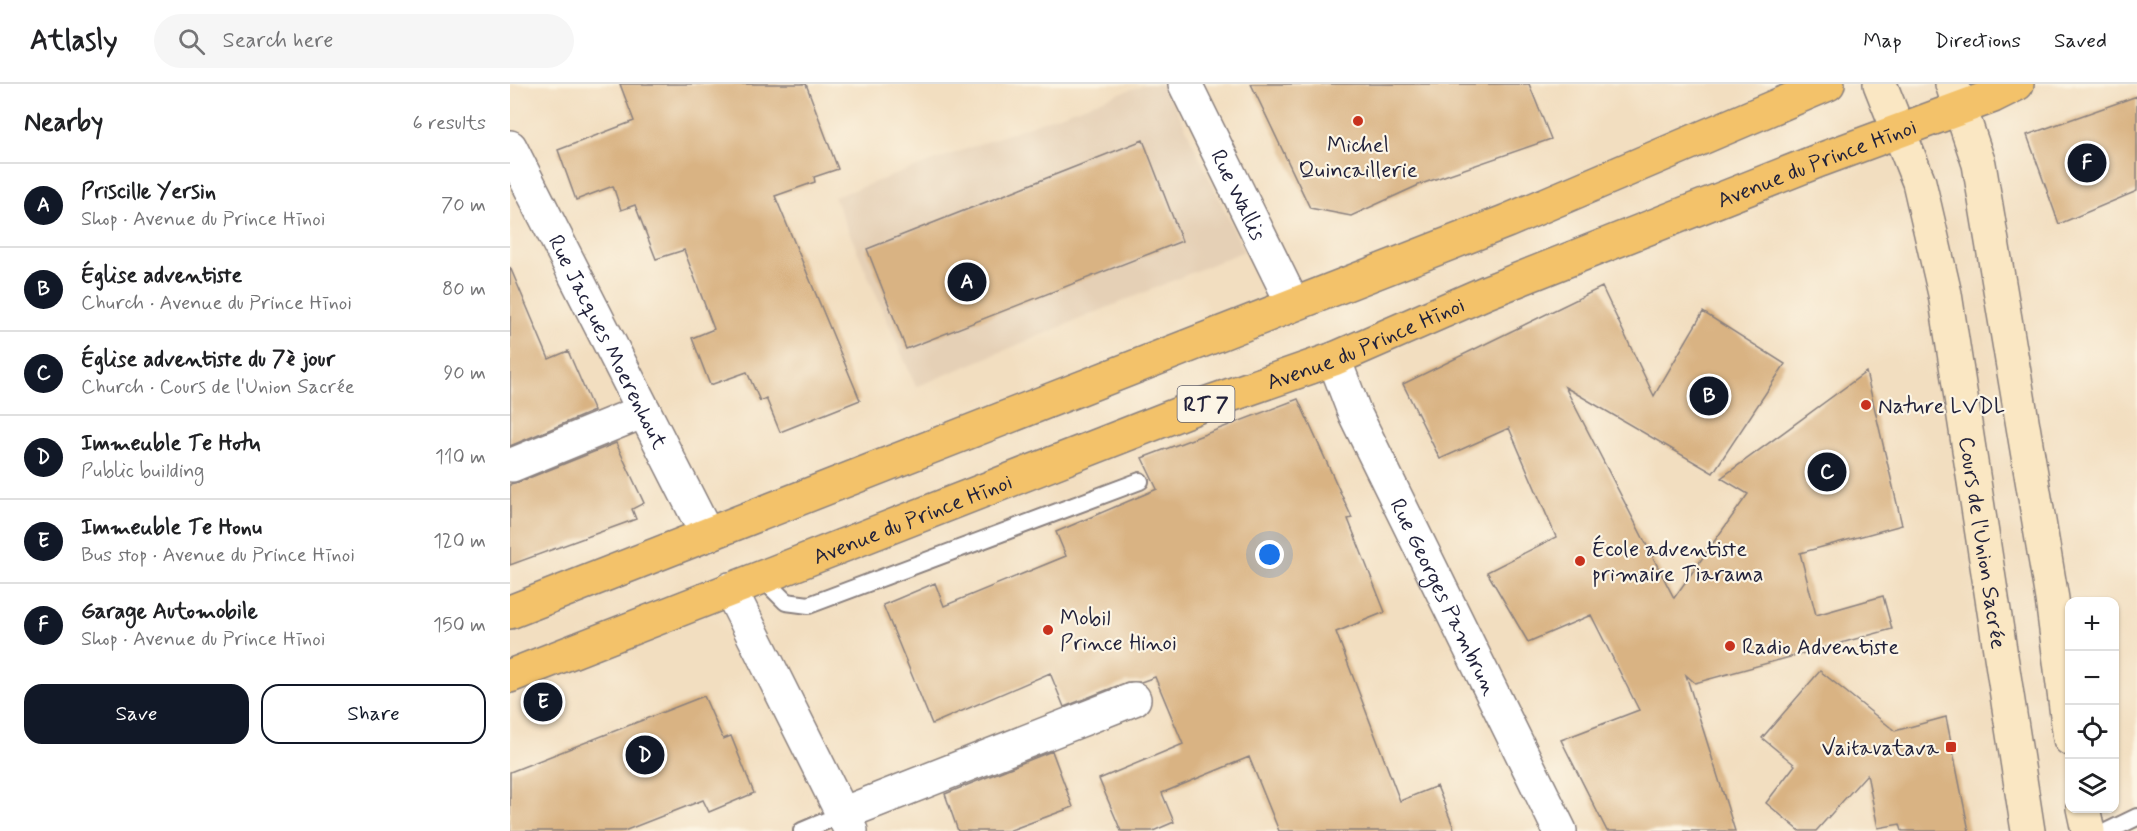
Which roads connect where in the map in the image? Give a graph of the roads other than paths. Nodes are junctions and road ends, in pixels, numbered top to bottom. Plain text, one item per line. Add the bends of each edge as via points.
1 (1185, 84) edge
2 (1828, 84) edge
3 (1880, 84) edge
4 (2017, 84) edge
5 (1956, 95) edge
6 (1901, 131) junction
7 (510, 147) edge
8 (1293, 304) junction
9 (1334, 359) junction
10 (644, 411) junction
11 (512, 465) dead end
12 (1140, 481) dead end
13 (707, 535) junction
14 (761, 577) junction
15 (730, 589) junction
16 (510, 612) edge
17 (510, 676) edge
18 (1134, 699) dead end
19 (2066, 705) edge
20 (2084, 813) edge
21 (2137, 817) edge
22 (846, 822) edge
23 (802, 831) edge
24 (1560, 831) edge
25 (2028, 831) edge
26 (2088, 831) edge
27 (2108, 831) edge

1 - 8 street, Rue Wallis
2 - 8 main road, RT 7 via 1576,192
3 - 6 main road, Cours de l'Union Sacrée
4 - 5 main road, Avenue du Prince Hīnoi / RT 7
5 - 6 main road, Avenue du Prince Hīnoi / RT 7
5 - 19 main road via 1981,176 2050,587
6 - 9 main road, Avenue du Prince Hīnoi / RT 7 via 1486,292
6 - 25 main road, Cours de l'Union Sacrée via 1919,182 1946,294
7 - 10 street, Rue Jacques Moerenhout
8 - 13 main road, RT 7
9 - 14 main road, Avenue du Prince Hīnoi / RT 7 via 1199,406
9 - 24 street, Rue Georges Pambrun via 1355,414
10 - 11 street
10 - 13 street, Rue Jacques Moerenhout
12 - 14 lane via 809,605 786,602
13 - 16 main road, RT 7
14 - 15 main road, Avenue du Prince Hīnoi / RT 7
15 - 17 main road, Avenue du Prince Hīnoi / RT 7
15 - 22 street
18 - 22 street
20 - 26 main road
21 - 27 lane
22 - 23 lane

